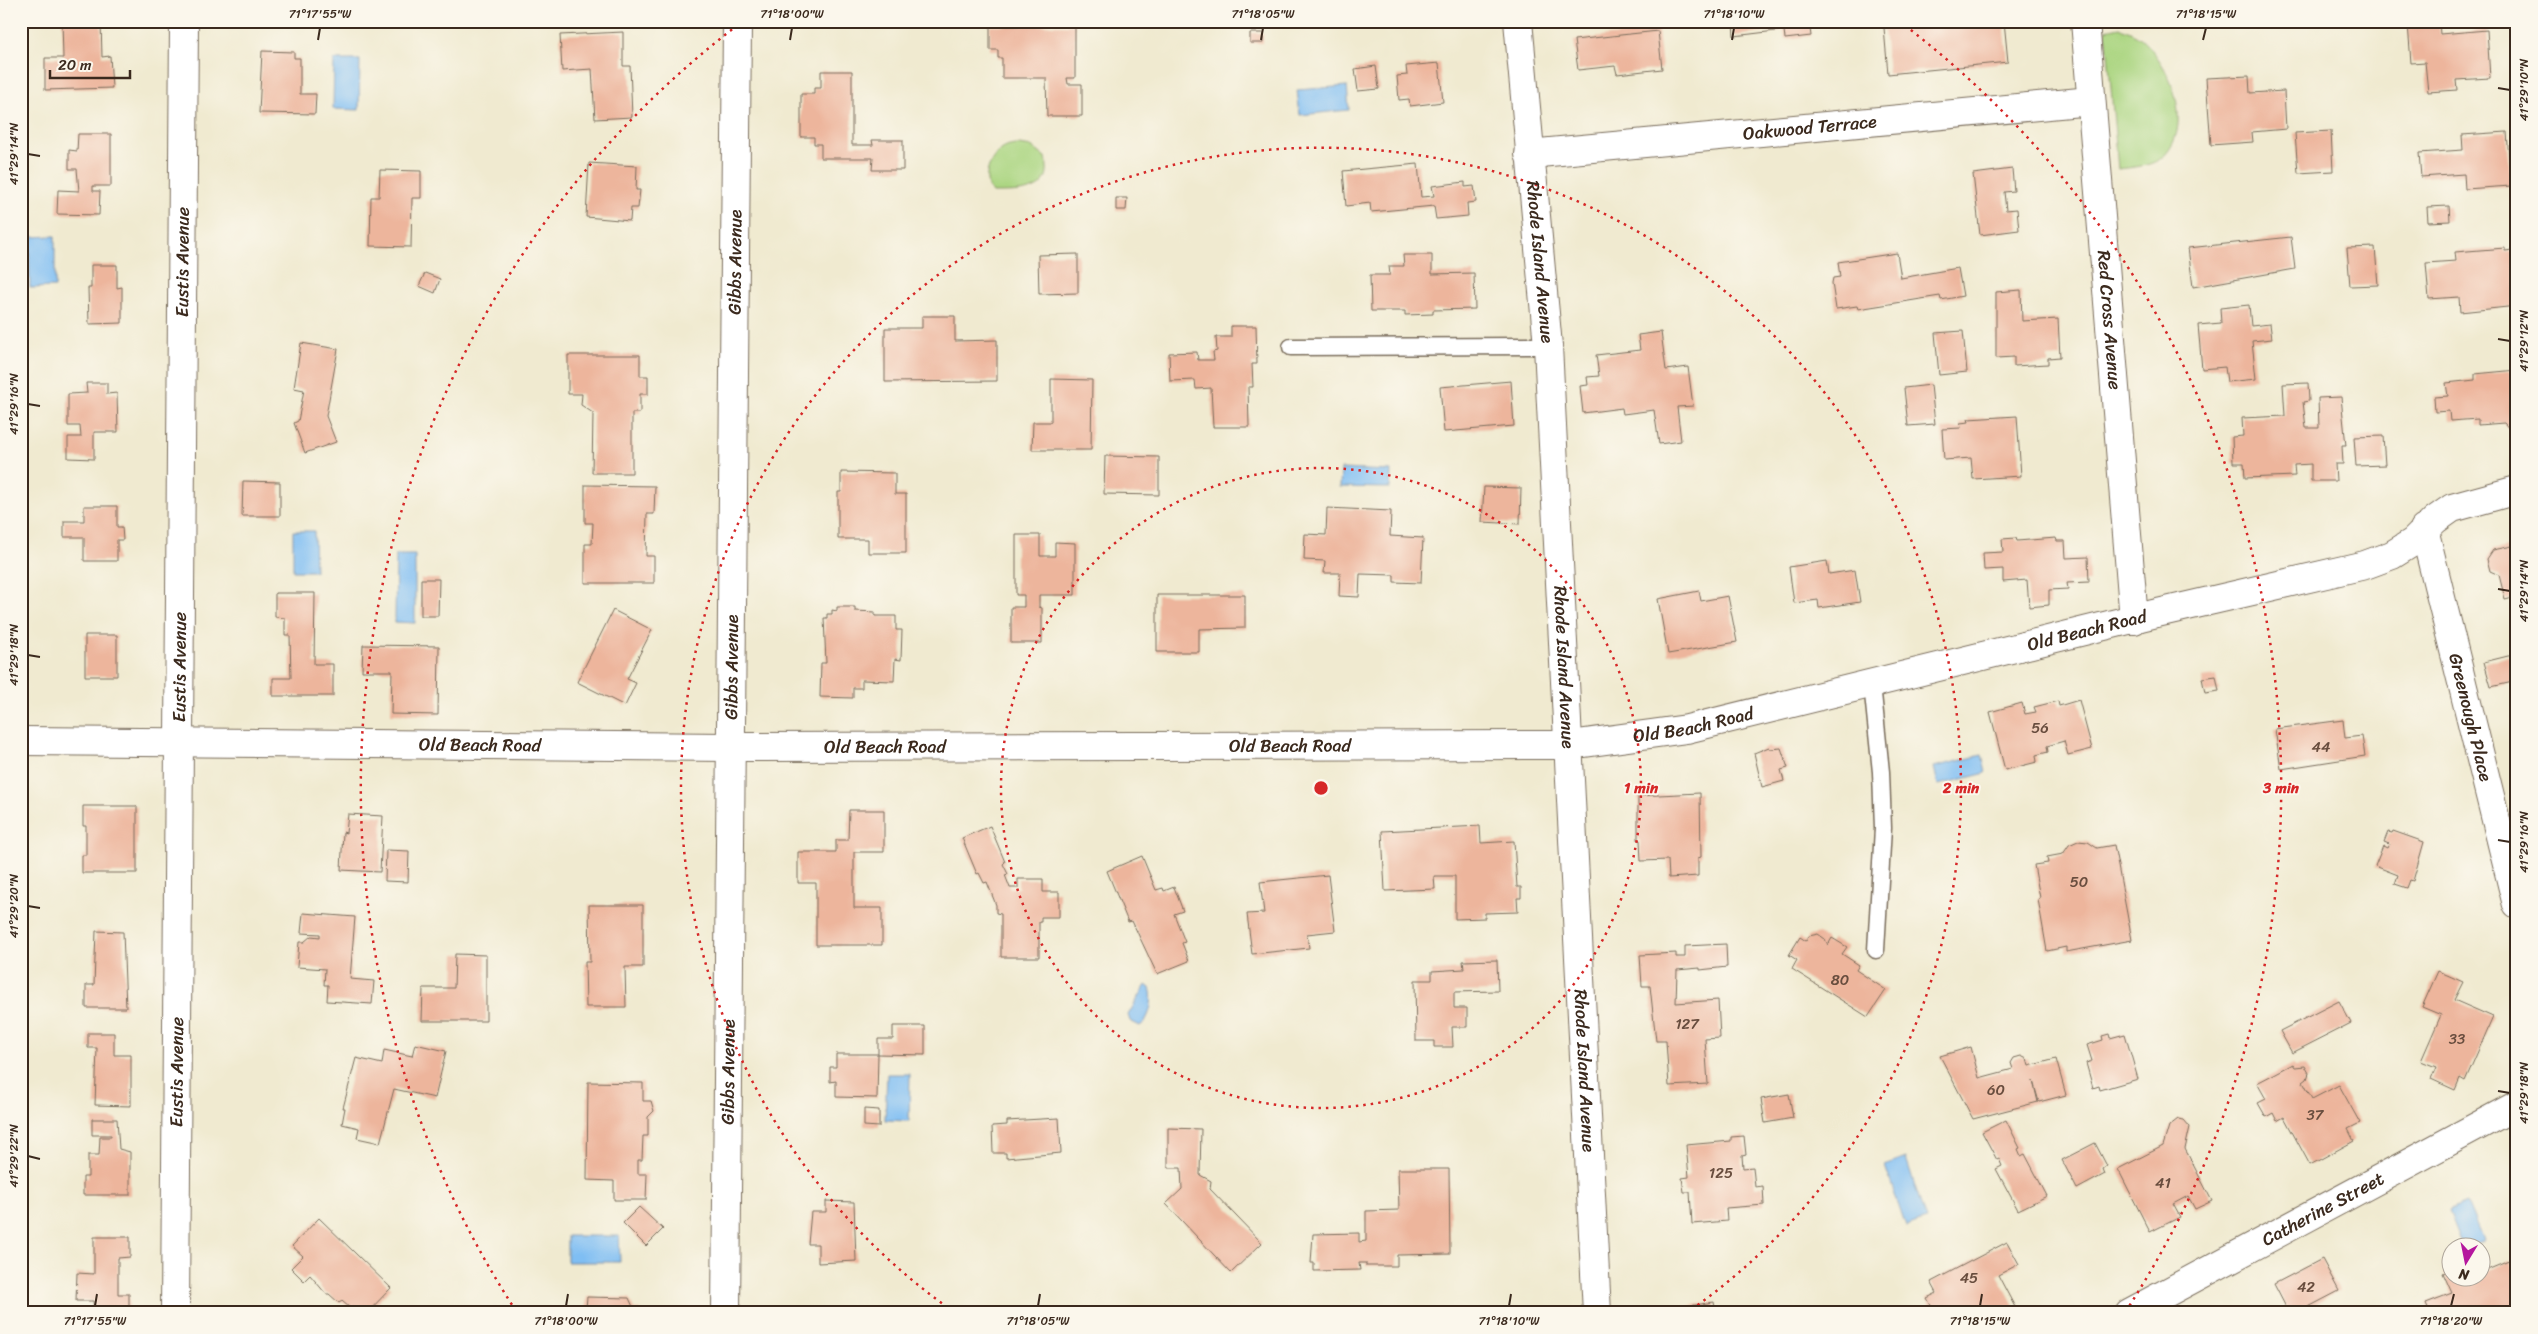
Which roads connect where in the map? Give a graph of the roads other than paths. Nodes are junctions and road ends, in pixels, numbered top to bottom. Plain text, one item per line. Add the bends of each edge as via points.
1 (184, 21) edge
2 (737, 21) edge
3 (1518, 21) edge
4 (2085, 21) edge
5 (2091, 101) junction
6 (1529, 154) junction
7 (1548, 346) junction
8 (1291, 347) dead end
9 (2517, 490) edge
10 (2424, 529) junction
11 (2134, 620) junction
12 (1872, 684) junction
13 (21, 741) edge
14 (179, 743) junction
15 (1570, 745) junction
16 (730, 747) junction
17 (2517, 905) edge
18 (1876, 950) dead end
19 (2517, 1105) edge
20 (174, 1313) edge
21 (726, 1313) edge
22 (1597, 1313) edge
23 (2129, 1313) edge

1 - 14 street, Eustis Avenue
2 - 16 street, Gibbs Avenue
3 - 6 street, Rhode Island Avenue
4 - 5 street, Red Cross Avenue
5 - 6 street, Oakwood Terrace
5 - 11 street, Red Cross Avenue
6 - 7 street, Rhode Island Avenue
7 - 8 lane
7 - 15 street, Rhode Island Avenue
9 - 10 street, Old Beach Road via 2452,508
10 - 11 street, Old Beach Road via 2413,542 2392,555 2365,565
10 - 17 street, Greenough Place
11 - 12 street, Old Beach Road
12 - 15 street, Old Beach Road via 1687,729
12 - 18 lane via 1883,828
13 - 14 street, Old Beach Road
14 - 16 street, Old Beach Road
14 - 20 street, Eustis Avenue
15 - 16 street, Old Beach Road
15 - 22 street, Rhode Island Avenue
16 - 21 street, Gibbs Avenue
19 - 23 street, Catherine Street

